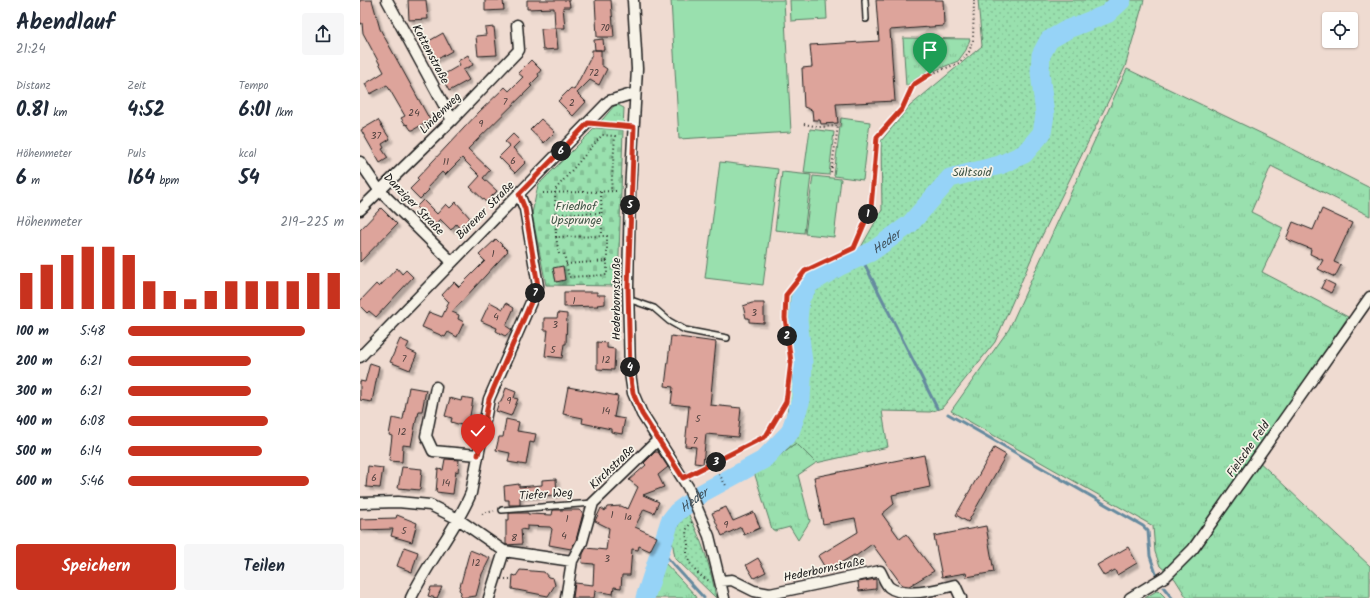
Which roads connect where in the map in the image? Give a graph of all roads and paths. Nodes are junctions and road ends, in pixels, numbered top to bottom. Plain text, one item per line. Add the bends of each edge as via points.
1 (387, 0) edge
2 (633, 0) edge
3 (865, 0) edge
4 (974, 0) edge
5 (866, 19) dead end
6 (517, 25) dead end
7 (635, 92) junction
8 (452, 120) junction
9 (588, 123) junction
10 (804, 124) dead end
11 (634, 127) junction
12 (360, 162) edge
13 (831, 173) dead end
14 (379, 190) junction
15 (611, 191) junction
16 (601, 192) junction
17 (630, 192) junction
18 (555, 193) junction
19 (519, 194) junction
20 (543, 194) dead end
21 (360, 210) edge
22 (601, 213) junction
23 (555, 214) junction
24 (556, 237) junction
25 (602, 237) junction
26 (564, 253) dead end
27 (559, 254) dead end
28 (607, 261) junction
29 (452, 262) junction
30 (566, 264) junction
31 (1370, 297) edge
32 (628, 300) junction
33 (727, 338) dead end
34 (360, 357) edge
35 (436, 387) dead end
36 (660, 439) junction
37 (478, 455) junction
38 (719, 474) dead end
39 (686, 483) junction
40 (727, 487) dead end
41 (360, 503) edge
42 (592, 503) junction
43 (502, 510) joint
44 (699, 513) junction
45 (482, 514) dead end
46 (458, 519) junction
47 (504, 551) junction
48 (572, 561) junction
49 (508, 579) dead end
50 (512, 579) dead end
51 (721, 580) junction
52 (412, 598) edge
53 (489, 598) edge
54 (566, 598) edge
55 (724, 598) edge
56 (961, 598) edge
57 (1130, 598) edge

1 - 8 street, Kottenstraße
2 - 7 street, Hederbornstraße via 637,69
3 - 5 lane
4 - 39 path via 973,40 969,52 959,63 921,78 913,85 902,109 877,137 871,208 854,248 805,271 786,295 785,318 791,362 786,402 766,436
6 - 8 street, Lindenweg via 518,50
7 - 9 street, Bürener Straße via 609,101
7 - 11 street, Hederbornstraße
8 - 14 street, Lindenweg
9 - 11 path
9 - 19 street, Bürener Straße
10 - 13 path via 819,127 838,126
11 - 17 street, Hederbornstraße
12 - 14 street, Danziger Straße
14 - 21 street, Lindenweg
14 - 29 street, Danziger Straße
15 - 16 path
15 - 17 path
15 - 18 path via 615,136 602,135
16 - 18 path
16 - 22 path
17 - 32 street, Hederbornstraße
18 - 20 path
18 - 23 path
19 - 29 street, Bürener Straße
19 - 37 street via 525,209 538,286 489,399
22 - 23 path
22 - 25 path
23 - 24 path
24 - 25 path
24 - 27 path
25 - 28 path via 607,236
26 - 30 path
28 - 30 path
28 - 30 path via 607,275 569,277
29 - 34 street, Bürener Straße
31 - 57 street, Fielsche Feld via 1193,549 1166,576
32 - 33 lane via 654,308 685,330
32 - 36 street, Hederbornstraße via 633,393 642,414
35 - 37 street via 426,436 433,451
36 - 39 street, Hederbornstraße
36 - 42 street, Kirchstraße
37 - 46 street via 470,492
38 - 40 path
39 - 44 street, Hederbornstraße
41 - 46 street via 398,502 430,505
42 - 43 lane, Tiefer Weg
42 - 48 street, Kirchstraße via 582,542
43 - 45 path
44 - 51 street, Hederbornstraße via 709,536
44 - 51 path via 687,530 687,554 700,576 709,581
46 - 47 street
46 - 52 street via 418,582
47 - 48 street
47 - 53 street
48 - 54 street, Kirchstraße
49 - 50 path
51 - 55 street, Hederbornstraße
51 - 56 street, Hederbornstraße via 732,580 754,591 770,594 880,571 889,588 898,593 907,596 955,585

